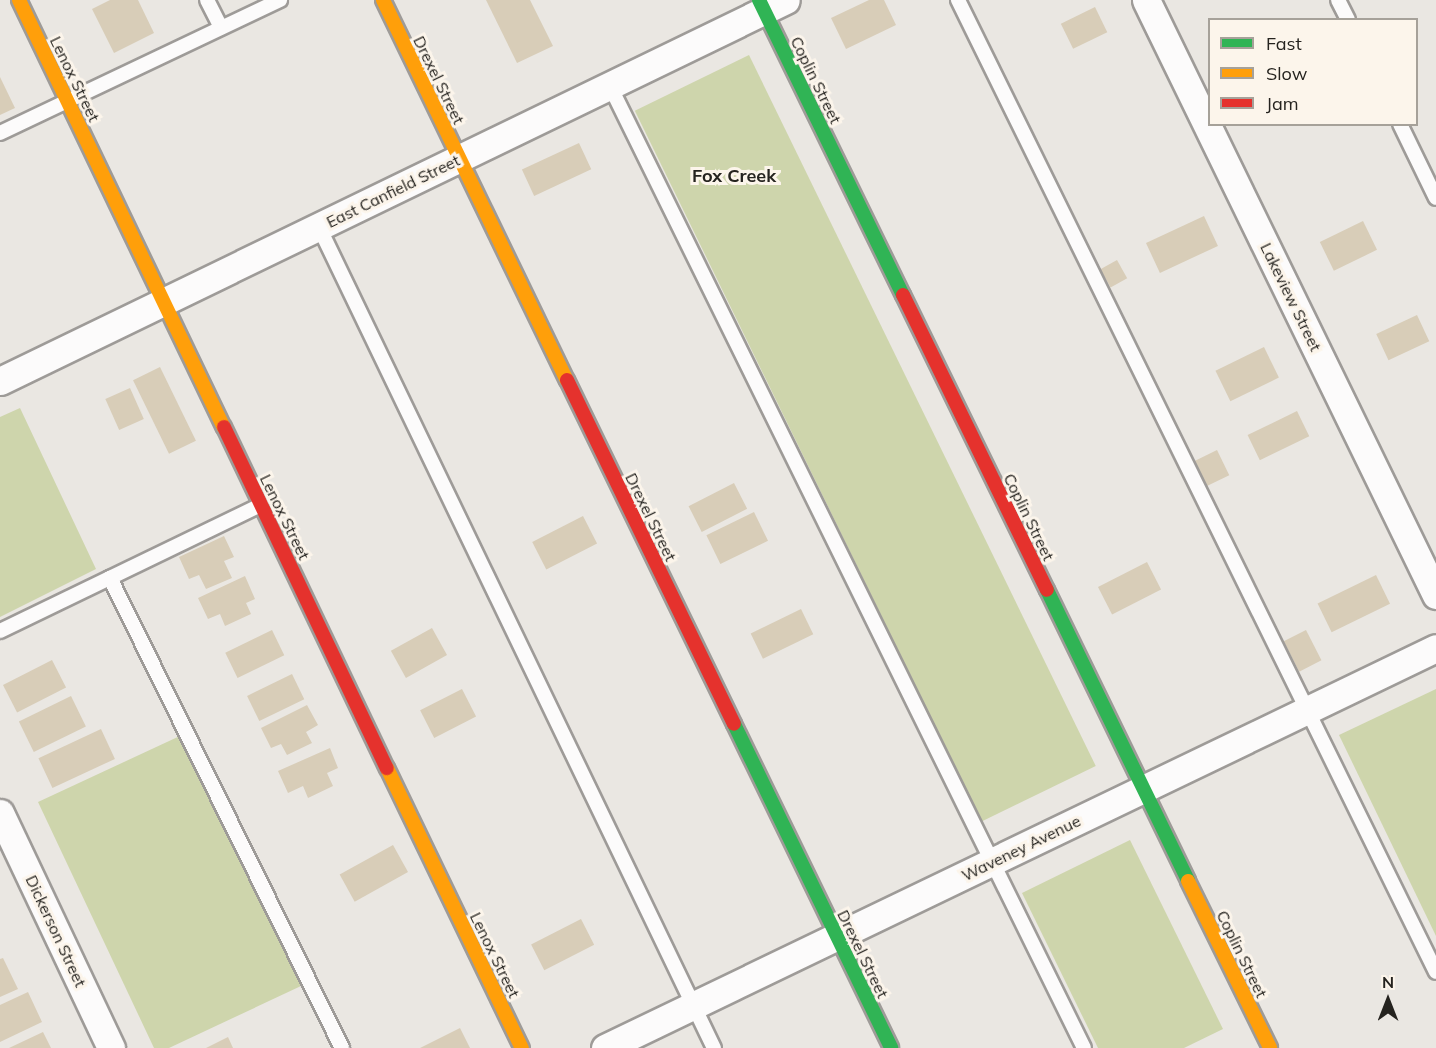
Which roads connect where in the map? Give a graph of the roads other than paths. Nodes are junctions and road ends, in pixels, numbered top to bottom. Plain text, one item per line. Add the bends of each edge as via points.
1 (19, 0) edge
2 (207, 0) edge
3 (280, 0) edge
4 (383, 0) edge
5 (958, 0) edge
6 (1146, 0) edge
7 (1338, 0) edge
8 (769, 4) edge
9 (1347, 18) edge
10 (221, 28) junction
11 (610, 86) junction
12 (68, 102) junction
13 (1401, 126) edge
14 (0, 133) edge
15 (459, 159) junction
16 (1436, 198) edge
17 (319, 227) junction
18 (164, 302) junction
19 (0, 381) edge
20 (261, 505) junction
21 (110, 578) junction
22 (1436, 595) edge
23 (0, 631) edge
24 (1436, 648) edge
25 (1308, 710) junction
26 (1143, 789) junction
27 (0, 813) edge
28 (992, 862) junction
29 (837, 937) junction
30 (1436, 972) edge
31 (694, 1005) junction
32 (111, 1048) edge
33 (342, 1048) edge
34 (522, 1048) edge
35 (605, 1048) edge
36 (714, 1048) edge
37 (891, 1048) edge
38 (1084, 1048) edge
39 (1270, 1048) edge

1 - 12 street, Lenox Street
2 - 10 lane
3 - 10 lane
4 - 15 street, Drexel Street
5 - 25 lane
6 - 22 street, Lakeview Street
7 - 9 lane
8 - 11 street, East Canfield Street
8 - 26 street, Coplin Street
10 - 12 lane
11 - 15 street, East Canfield Street
11 - 28 lane
12 - 14 lane
12 - 18 street, Lenox Street
13 - 16 lane
15 - 17 street, East Canfield Street
15 - 29 street, Drexel Street
17 - 18 street, East Canfield Street
17 - 31 lane
18 - 19 street, East Canfield Street
18 - 20 street, Lenox Street
20 - 21 lane
20 - 34 street, Lenox Street
21 - 23 lane
21 - 33 lane
24 - 25 street, Waveney Avenue
25 - 26 street, Waveney Avenue
25 - 30 lane
26 - 28 street, Waveney Avenue
26 - 39 street, Coplin Street
27 - 32 street, Dickerson Street
28 - 29 street, Waveney Avenue
28 - 38 lane
29 - 31 street, Waveney Avenue
29 - 37 street, Drexel Street
31 - 35 street, Waveney Avenue
31 - 36 lane

